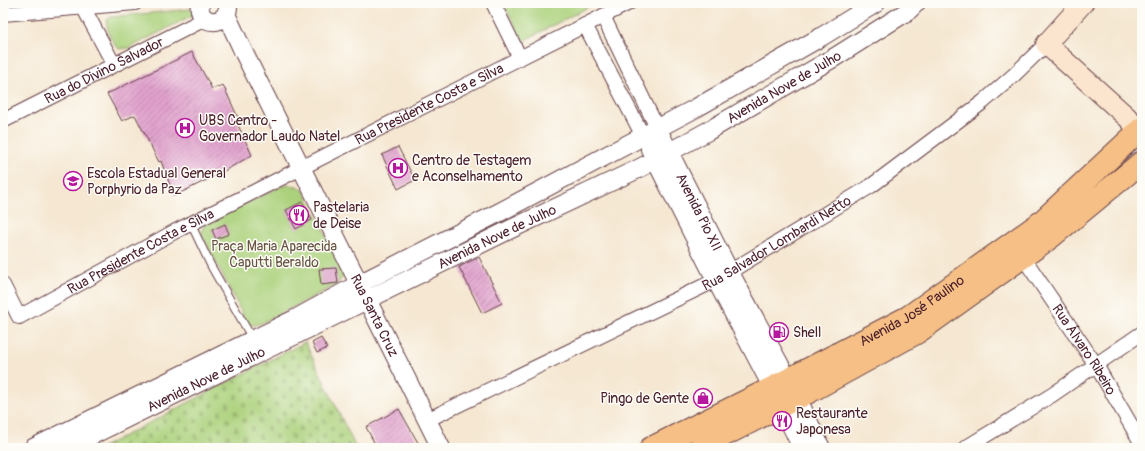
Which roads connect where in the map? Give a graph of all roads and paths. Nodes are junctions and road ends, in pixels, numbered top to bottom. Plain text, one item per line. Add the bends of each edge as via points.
1 (135, 3) edge
2 (493, 3) edge
3 (629, 3) edge
4 (876, 3) edge
5 (916, 3) edge
6 (1083, 3) edge
7 (82, 5) edge
8 (215, 12) edge
9 (3, 14) edge
10 (603, 16) junction
11 (585, 25) junction
12 (1046, 44) junction
13 (520, 58) junction
14 (114, 64) junction
15 (3, 121) edge
16 (1141, 130) edge
17 (650, 132) junction
18 (663, 156) junction
19 (1142, 162) edge
20 (301, 168) junction
21 (192, 224) junction
22 (1023, 257) junction
23 (722, 276) junction
24 (359, 284) junction
25 (3, 285) edge
26 (367, 300) junction
27 (1142, 333) edge
28 (253, 340) junction
29 (1096, 365) junction
30 (785, 393) junction
31 (427, 420) junction
32 (90, 428) junction
33 (1142, 444) edge
34 (33, 448) edge
35 (66, 448) edge
36 (441, 448) edge
37 (651, 448) edge
38 (699, 448) edge
39 (802, 448) edge
40 (822, 448) edge
41 (965, 448) edge

1 - 7 street
2 - 13 street
3 - 10 street, Rua Presidente Costa e Silva
4 - 17 street, Avenida Nove de Julho via 821,38
5 - 18 street, Avenida Nove de Julho via 908,11 835,57
6 - 12 main road, Rua Salvador Lombardi Netto
7 - 9 street
7 - 14 street
8 - 14 street, Rua do Divino Salvador
8 - 20 street, Rua Santa Cruz via 244,53
10 - 11 street, Rua Presidente Costa e Silva
10 - 17 street, Avenida Pio XII
11 - 13 street, Rua Presidente Costa e Silva
11 - 17 street, Avenida Pio XII
12 - 16 main road
12 - 23 street, Rua Salvador Lombardi Netto via 983,102 871,186
13 - 20 street, Rua Presidente Costa e Silva
14 - 15 street, Rua do Divino Salvador
16 - 30 main road, Avenida José Paulino via 1040,223 908,316
17 - 18 street, Avenida Pio XII
17 - 24 street, Avenida Nove de Julho
18 - 23 street, Avenida Pio XII
18 - 26 street, Avenida Nove de Julho
19 - 22 main road, Avenida José Paulino
20 - 21 street, Rua Presidente Costa e Silva
20 - 24 street, Rua Santa Cruz
21 - 25 street, Rua Presidente Costa e Silva via 18,317
21 - 28 lane
22 - 29 street, Rua Álvaro Ribeiro
22 - 30 main road, Avenida José Paulino via 918,332
23 - 30 street, Avenida Pio XII
23 - 31 street, Rua Salvador Lombardi Netto
24 - 26 street, Rua Santa Cruz
24 - 28 street, Avenida Nove de Julho
26 - 31 street, Rua Santa Cruz
26 - 32 street, Avenida Nove de Julho
27 - 29 street
28 - 32 street, Avenida Nove de Julho
29 - 33 street, Rua Álvaro Ribeiro
29 - 41 street
30 - 37 main road, Avenida José Paulino
30 - 38 main road, Avenida José Paulino
30 - 39 street, Avenida Pio XII
30 - 40 street, Avenida Pio XII
31 - 36 street, Rua Santa Cruz
32 - 34 street, Avenida Nove de Julho
32 - 35 street, Avenida Nove de Julho

